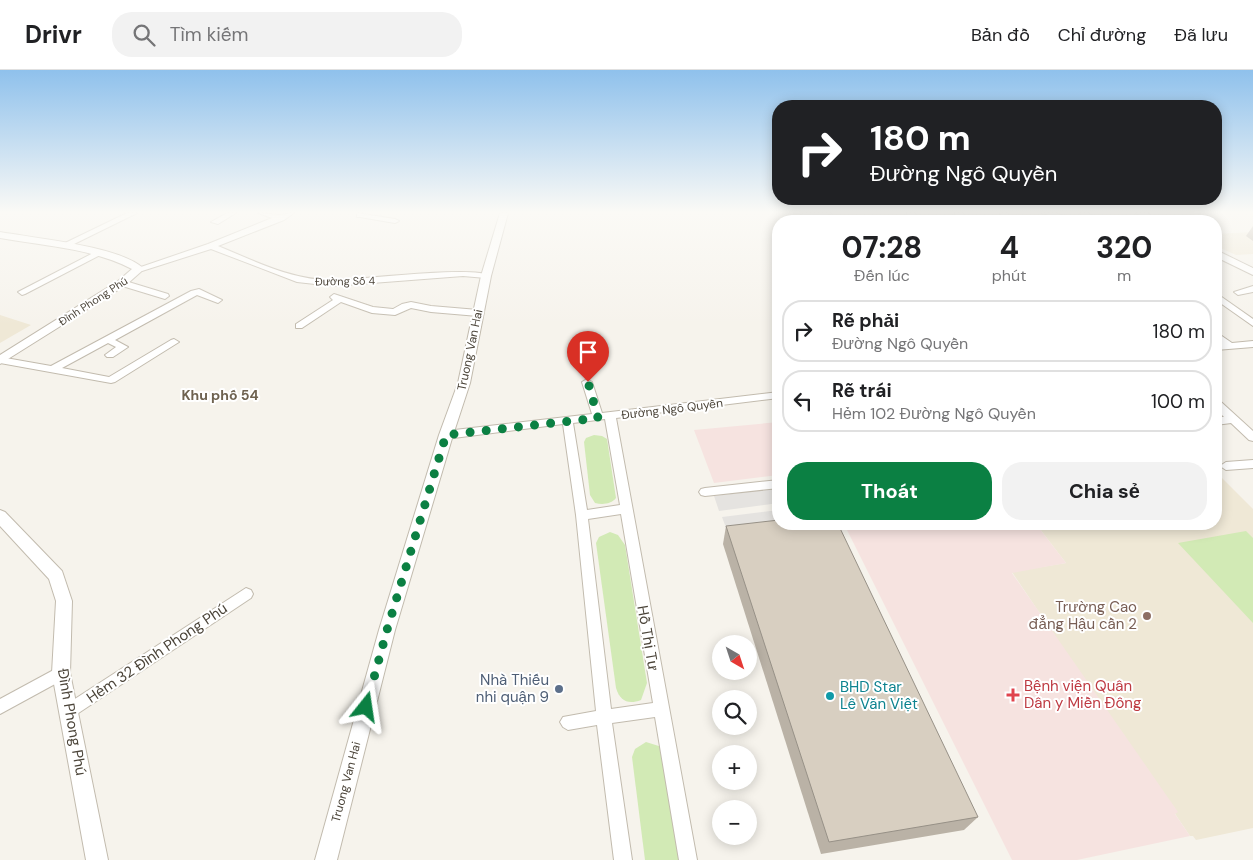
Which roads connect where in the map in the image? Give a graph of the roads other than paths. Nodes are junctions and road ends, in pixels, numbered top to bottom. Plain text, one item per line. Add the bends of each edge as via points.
1 (91, 250) edge
2 (199, 250) edge
3 (221, 250) edge
4 (493, 250) edge
5 (100, 252) junction
6 (1222, 255) edge
7 (139, 269) junction
8 (1253, 272) edge
9 (486, 276) junction
10 (122, 282) junction
11 (1253, 289) edge
12 (22, 292) dead end
13 (1238, 292) dead end
14 (166, 296) dead end
15 (218, 300) dead end
16 (1222, 301) edge
17 (478, 313) junction
18 (1253, 323) edge
19 (299, 326) dead end
20 (106, 339) junction
21 (1222, 340) edge
22 (174, 342) dead end
23 (1253, 344) edge
24 (1229, 345) junction
25 (1222, 346) edge
26 (110, 355) dead end
27 (0, 360) edge
28 (53, 369) junction
29 (588, 382) dead end
30 (772, 397) edge
31 (1222, 408) edge
32 (604, 417) junction
33 (1234, 419) junction
34 (1222, 420) edge
35 (568, 422) junction
36 (446, 435) junction
37 (1253, 437) edge
38 (1253, 464) edge
39 (1226, 466) dead end
40 (772, 485) edge
41 (704, 492) dead end
42 (626, 509) junction
43 (582, 515) junction
44 (0, 516) edge
45 (246, 594) dead end
46 (61, 673) junction
47 (0, 707) edge
48 (660, 709) junction
49 (69, 712) junction
50 (604, 717) junction
51 (568, 722) dead end
52 (97, 860) edge
53 (326, 860) edge
54 (623, 860) edge
55 (688, 860) edge

1 - 5 street, Đình Phong Phú
2 - 7 street
3 - 9 street, Đường Số 4 via 297,280 333,283 463,274
4 - 9 street, Truong Van Hai
5 - 7 street, Đình Phong Phú
5 - 12 street
6 - 8 street
7 - 10 street, Đình Phong Phú
9 - 17 street, Truong Van Hai
10 - 14 street
10 - 27 street, Đình Phong Phú
11 - 13 street
15 - 20 street via 194,293
16 - 18 street
17 - 19 street via 411,305 394,312 372,310 337,298
17 - 36 street, Truong Van Hai via 464,383
20 - 26 street via 123,347
20 - 28 street
21 - 24 street
22 - 28 street via 111,380
23 - 24 street
24 - 25 street
27 - 28 street
29 - 32 street
30 - 32 street, Đường Ngô Quyền
31 - 33 street
32 - 35 street, Đường Ngô Quyền
32 - 42 street, Hồ Thị Tư
33 - 34 street
33 - 37 street
35 - 36 street, Đường Ngô Quyền
35 - 43 street
36 - 53 street, Truong Van Hai via 387,630
38 - 39 street
40 - 41 street
42 - 43 street
42 - 48 street, Hồ Thị Tư
43 - 50 street
44 - 46 street, Đình Phong Phú via 56,576 64,601
45 - 49 street, Hẻm 32 Đình Phong Phú
46 - 47 street
46 - 49 street, Đình Phong Phú
48 - 50 street
48 - 55 street, Hồ Thị Tư
49 - 52 street, Đình Phong Phú
50 - 51 street
50 - 54 street

